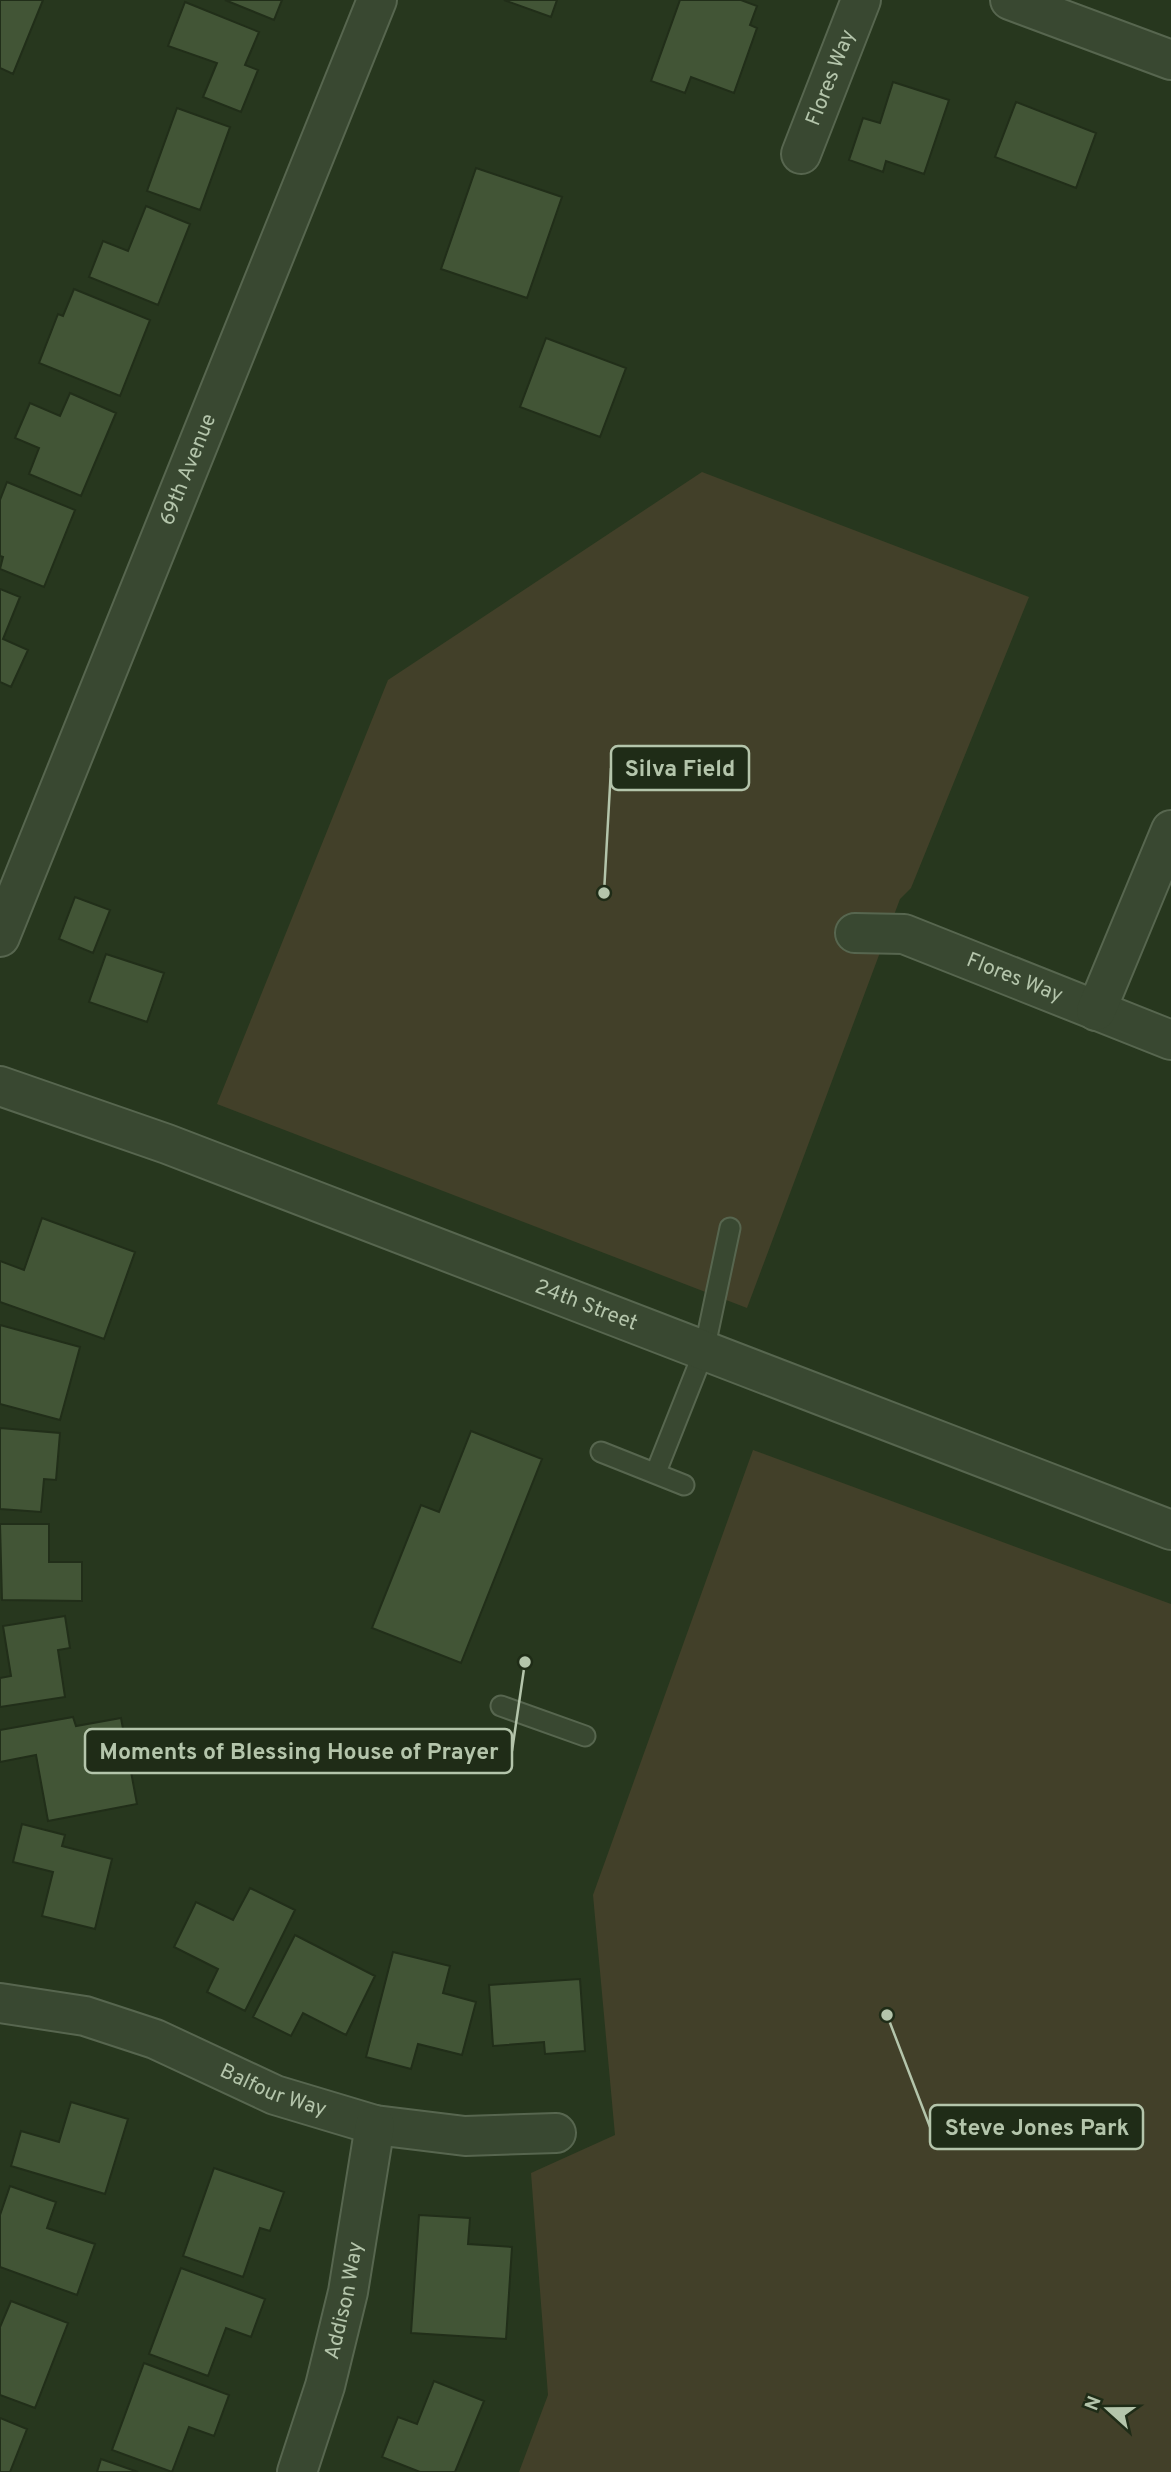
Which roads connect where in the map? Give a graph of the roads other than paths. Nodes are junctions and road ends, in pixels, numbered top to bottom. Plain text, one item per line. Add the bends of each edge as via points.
1 (377, 0) edge
2 (860, 0) edge
3 (1010, 0) edge
4 (1171, 60) edge
5 (802, 154) dead end
6 (1171, 830) edge
7 (855, 933) dead end
8 (0, 937) edge
9 (1096, 1011) junction
10 (1171, 1040) edge
11 (0, 1086) edge
12 (730, 1228) dead end
13 (704, 1351) junction
14 (601, 1452) dead end
15 (656, 1472) junction
16 (684, 1485) dead end
17 (1171, 1530) edge
18 (501, 1706) dead end
19 (585, 1736) dead end
20 (0, 2003) edge
21 (375, 2125) junction
22 (556, 2133) dead end
23 (298, 2472) edge

1 - 8 street, 69th Avenue
2 - 5 street, Flores Way
3 - 4 street
6 - 9 street
7 - 9 street, Flores Way via 904,934
9 - 10 street, Flores Way
11 - 13 street, 24th Street via 179,1148
12 - 13 lane
13 - 15 lane
13 - 17 street, 24th Street
14 - 15 lane
15 - 16 lane
18 - 19 lane
20 - 21 street, Balfour Way via 85,2016 155,2039 275,2095
21 - 22 street, Balfour Way via 466,2136
21 - 23 street, Addison Way via 348,2292

